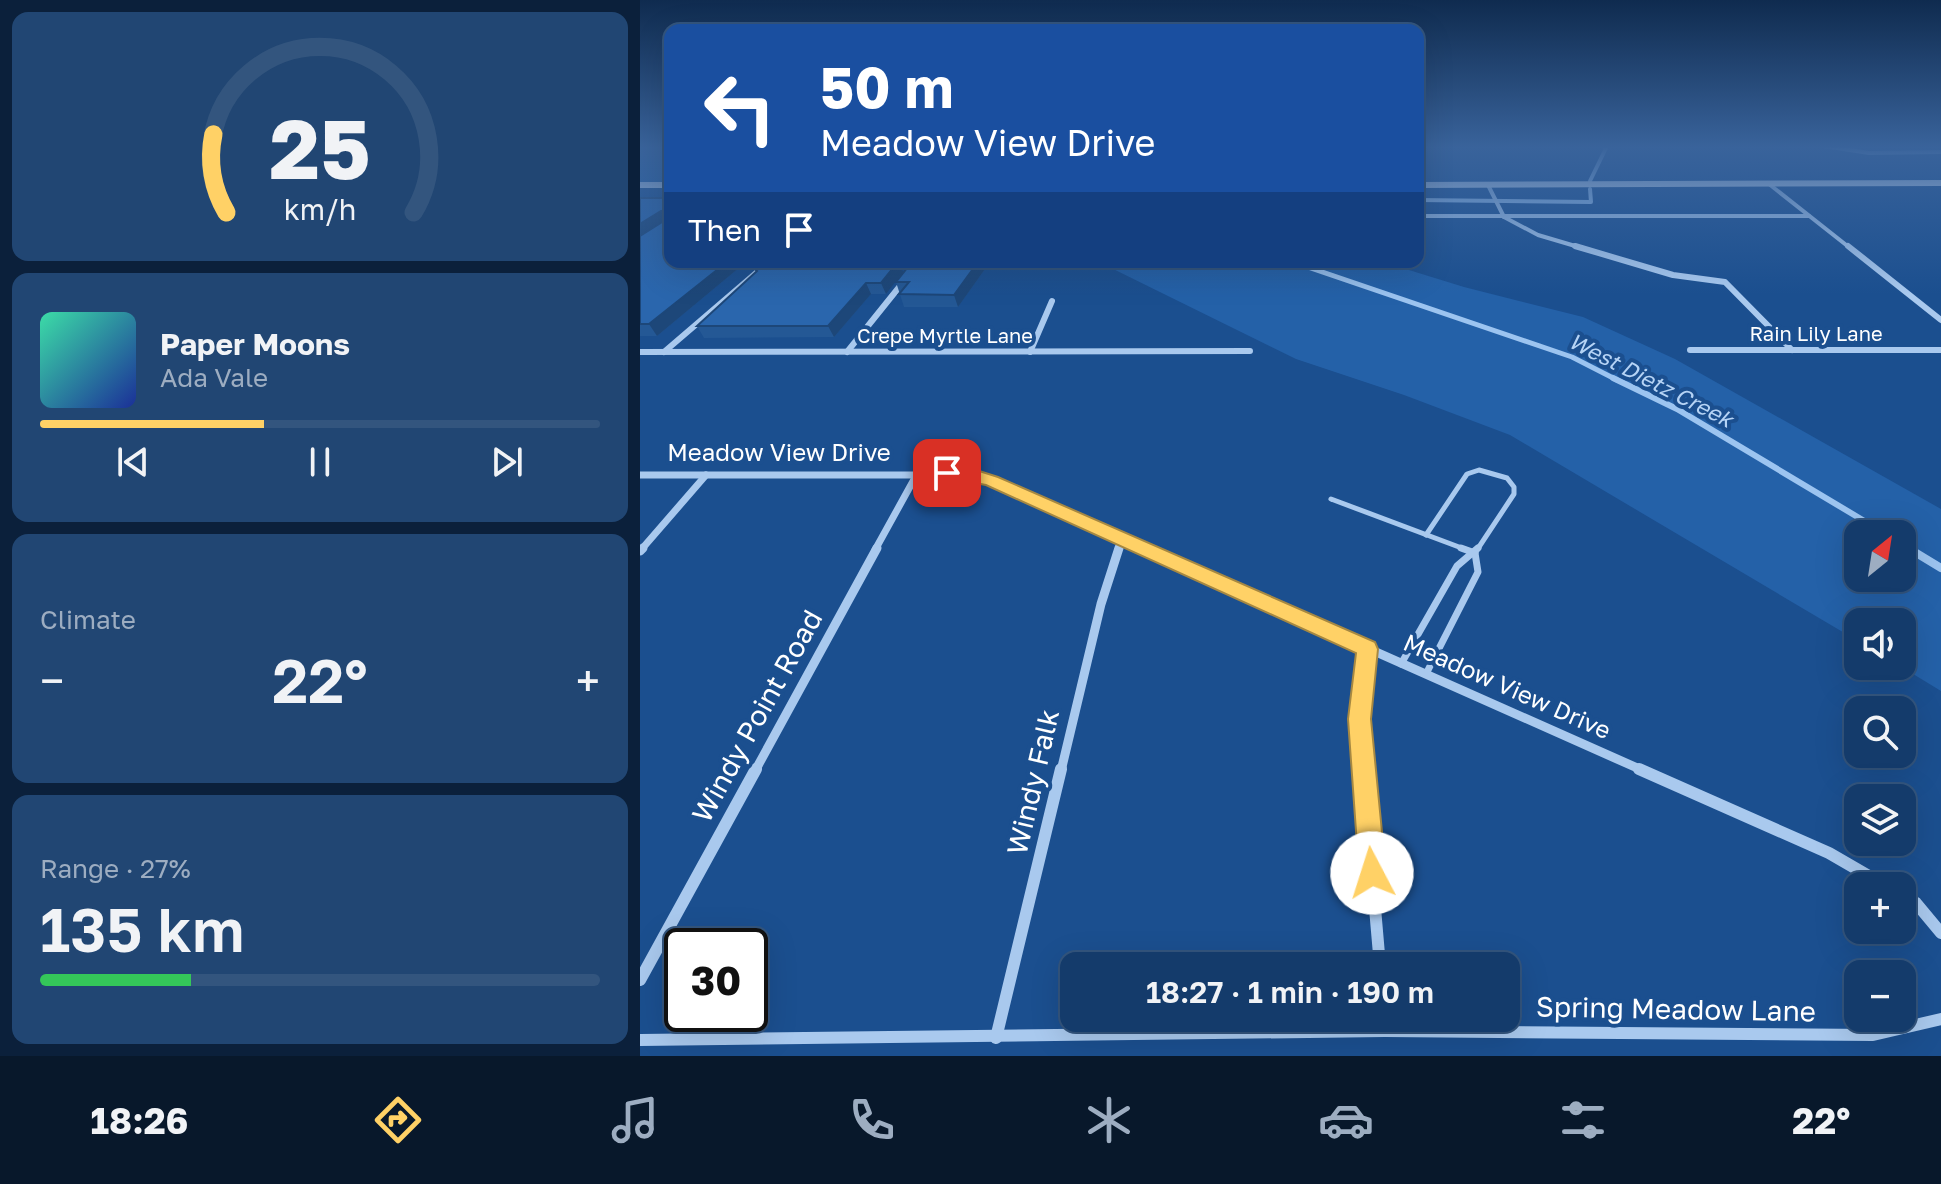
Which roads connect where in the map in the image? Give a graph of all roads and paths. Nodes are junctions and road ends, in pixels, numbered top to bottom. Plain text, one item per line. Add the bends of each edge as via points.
1 (1493, 195) edge
2 (1783, 195) edge
3 (1424, 216) edge
4 (1809, 216) junction
5 (1504, 217) junction
6 (762, 268) edge
7 (910, 273) edge
8 (1052, 301) dead end
9 (1941, 320) edge
10 (1690, 350) dead end
11 (1792, 350) junction
12 (1941, 350) edge
13 (1250, 351) dead end
14 (640, 352) edge
15 (663, 352) junction
16 (847, 352) junction
17 (1030, 352) junction
18 (917, 474) junction
19 (640, 475) edge
20 (706, 475) junction
21 (1331, 499) dead end
22 (1426, 535) junction
23 (1122, 539) junction
24 (640, 551) edge
25 (1475, 553) junction
26 (1367, 649) junction
27 (1401, 664) junction
28 (1426, 674) junction
29 (1862, 872) edge
30 (1916, 903) edge
31 (1941, 933) edge
32 (1379, 952) edge
33 (640, 980) edge
34 (1941, 1019) edge
35 (1520, 1027) edge
36 (1163, 1032) edge
37 (996, 1038) junction
38 (640, 1040) edge

1 - 5 street
2 - 4 street
3 - 5 street
4 - 5 street
4 - 9 street
5 - 11 street via 1538,235 1673,275 1725,282
6 - 15 street
7 - 16 street
8 - 17 street
10 - 11 street, Rain Lily Lane
11 - 12 street, Rain Lily Lane
13 - 17 street, Crepe Myrtle Lane
14 - 15 street, Crepe Myrtle Lane
15 - 16 street, Crepe Myrtle Lane
16 - 17 street, Crepe Myrtle Lane
18 - 20 street, Meadow View Drive
18 - 23 street, Meadow View Drive via 973,475 992,481
18 - 33 street, Windy Point Road
19 - 20 street, Meadow View Drive
20 - 24 street
21 - 22 lane
22 - 25 lane
22 - 25 lane via 1467,474 1479,470 1507,478 1514,494
23 - 26 street, Meadow View Drive
23 - 37 street, Windy Falk via 1101,604
25 - 27 lane via 1457,566
25 - 28 lane via 1478,572
26 - 27 street, Meadow View Drive
26 - 32 street via 1359,719
27 - 28 street, Meadow View Drive
28 - 29 street, Meadow View Drive
30 - 31 street
34 - 35 street, Spring Meadow Lane via 1873,1035
36 - 37 street, Spring Meadow Lane
37 - 38 street, Spring Meadow Lane

